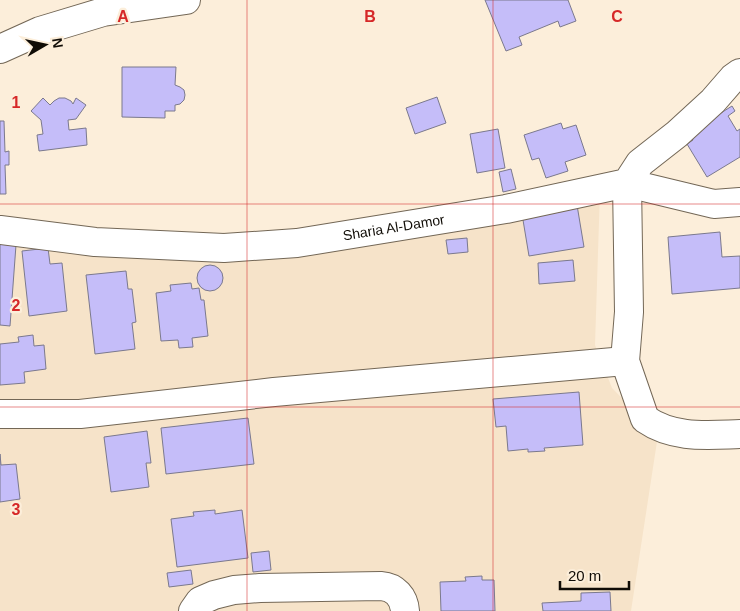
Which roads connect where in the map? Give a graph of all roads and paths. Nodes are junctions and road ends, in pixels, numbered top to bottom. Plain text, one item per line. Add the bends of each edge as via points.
1 (186, 0) edge
2 (0, 49) edge
3 (740, 73) edge
4 (627, 183) junction
5 (740, 202) edge
6 (0, 230) edge
7 (625, 361) junction
8 (0, 414) edge
9 (740, 434) edge
10 (193, 611) edge
11 (405, 611) edge

1 - 2 street via 103,12 40,31
3 - 4 street via 677,134 640,163
4 - 5 street via 714,204
4 - 6 street, Sharia Al-Damor via 506,209 297,243 184,247 95,242
4 - 7 street via 629,312
7 - 8 street via 274,392 80,414
7 - 9 street via 649,422 679,434
10 - 11 street via 200,601 234,590 386,586 400,595

